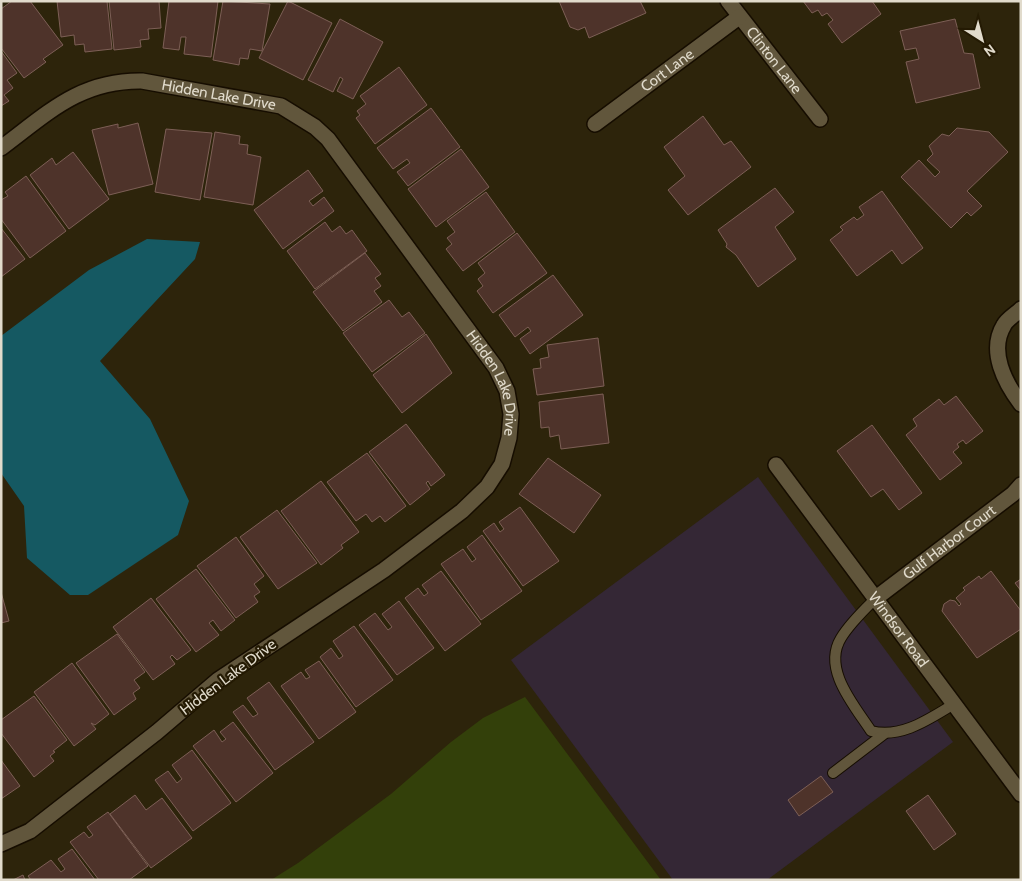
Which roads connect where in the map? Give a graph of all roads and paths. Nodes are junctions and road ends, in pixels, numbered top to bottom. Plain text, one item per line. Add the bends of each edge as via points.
1 (728, 1) edge
2 (740, 18) junction
3 (820, 119) dead end
4 (595, 124) dead end
5 (1, 148) edge
6 (1021, 309) edge
7 (1021, 404) edge
8 (776, 465) dead end
9 (1021, 485) edge
10 (876, 598) junction
11 (954, 704) junction
12 (884, 734) junction
13 (833, 773) dead end
14 (1021, 794) edge
15 (1, 844) edge

1 - 2 street, Clinton Lane
2 - 3 street, Clinton Lane
2 - 4 street, Cort Lane
5 - 15 street, Hidden Lake Drive via 69,97 120,81 142,81 281,106 328,139 496,368 508,391 511,414 502,464 488,487 462,510 384,570 218,680 30,831
6 - 7 street via 1004,325 997,350 1004,377
8 - 10 street, Windsor Road
9 - 10 street, Gulf Harbor Court
10 - 11 street, Windsor Road
10 - 12 lane via 840,639 834,666 871,731
11 - 12 lane via 918,726
11 - 14 street, Windsor Road
12 - 13 lane

